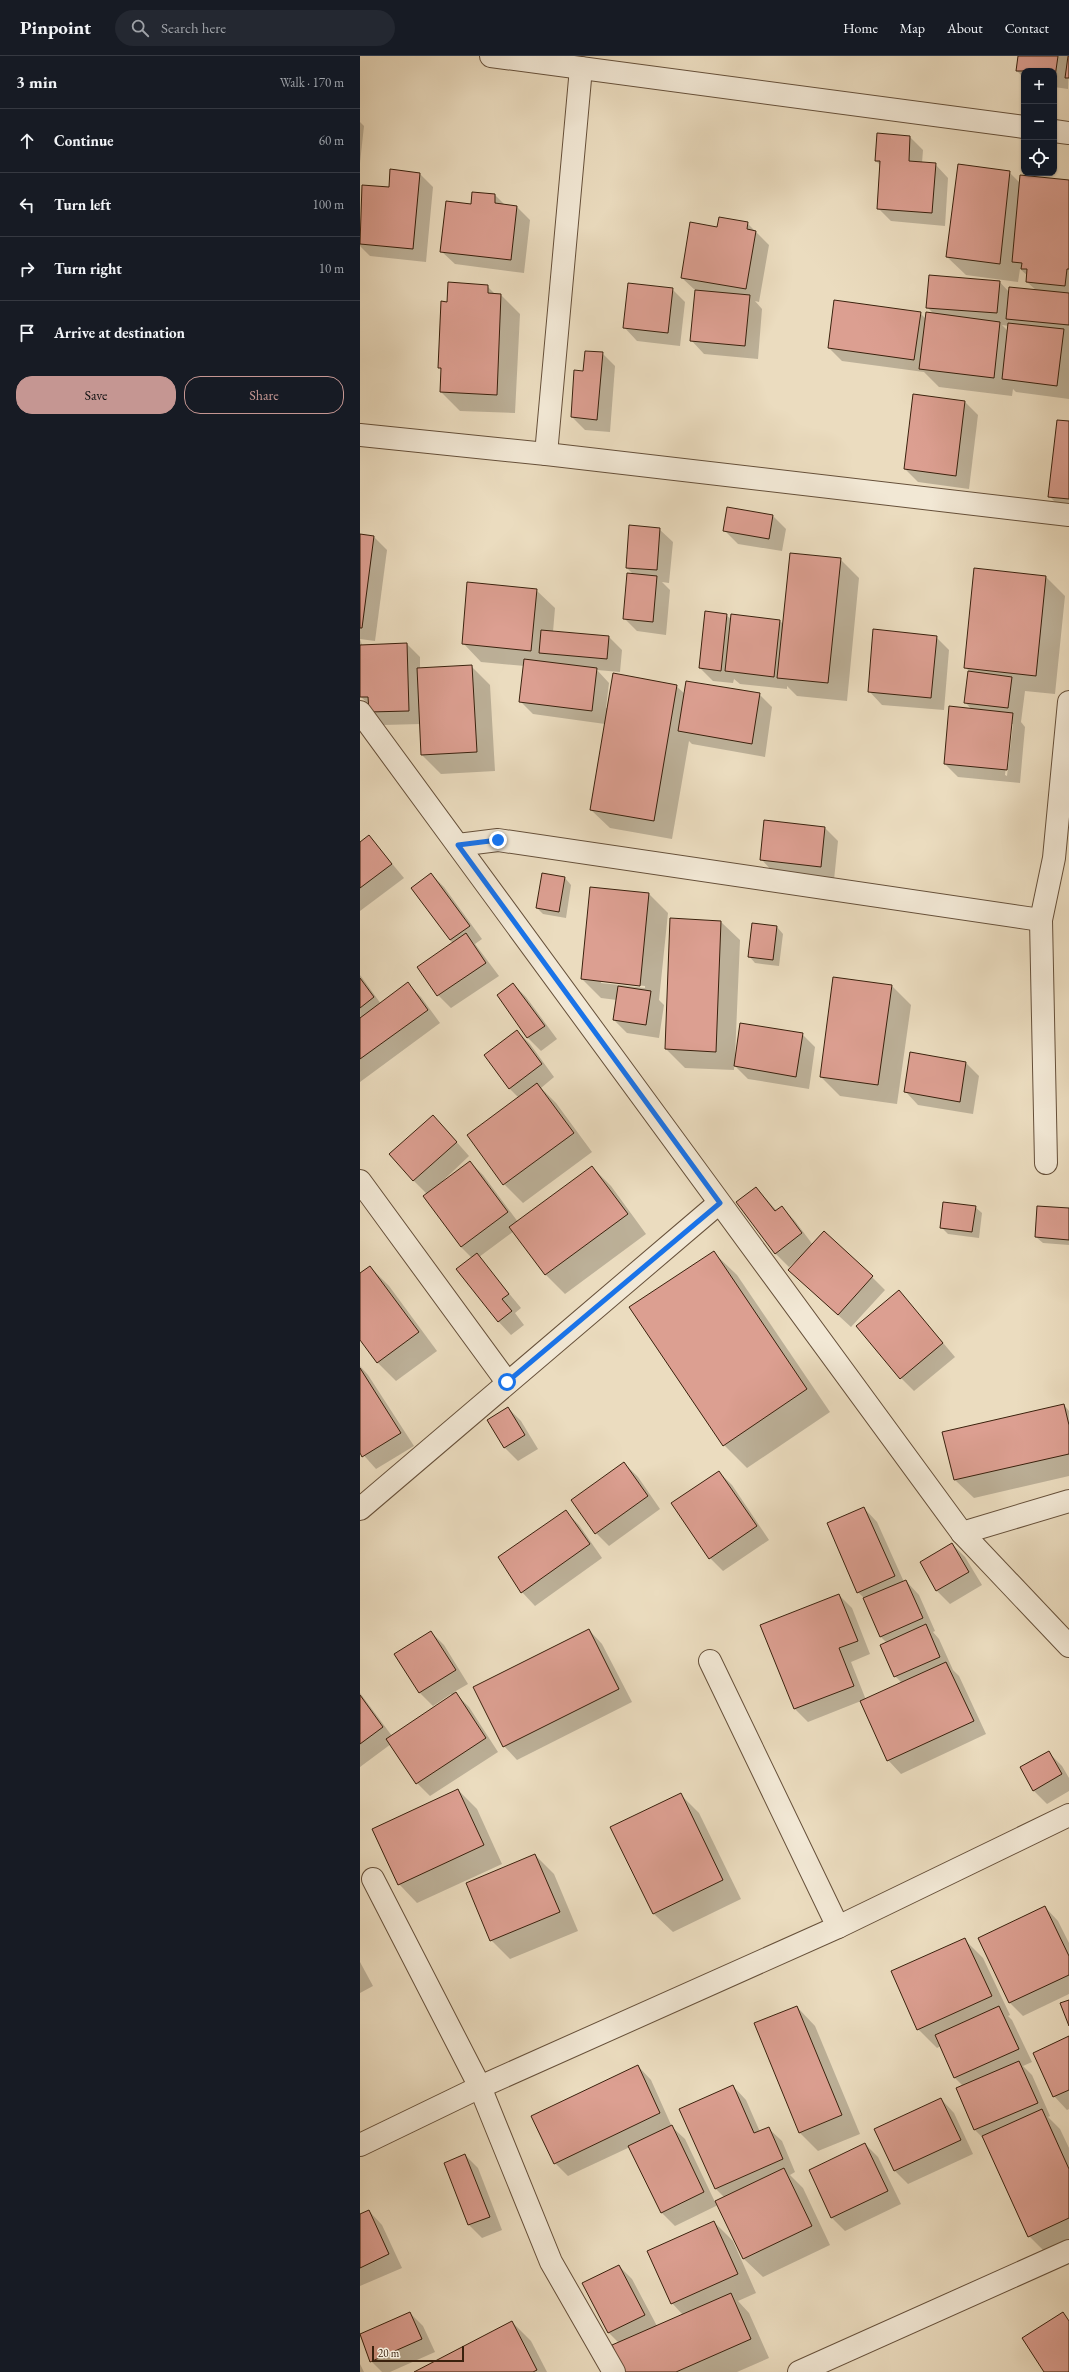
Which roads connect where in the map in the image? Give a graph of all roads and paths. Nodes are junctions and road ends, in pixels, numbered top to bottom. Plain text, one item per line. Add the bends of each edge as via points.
1 (491, 56) edge
2 (582, 68) junction
3 (1021, 127) edge
4 (1057, 132) edge
5 (1069, 134) edge
6 (360, 435) edge
7 (546, 454) junction
8 (1069, 515) edge
9 (1069, 702) edge
10 (360, 712) edge
11 (458, 845) junction
12 (1041, 920) junction
13 (1046, 1163) dead end
14 (360, 1181) edge
15 (720, 1203) junction
16 (507, 1382) junction
17 (1069, 1501) edge
18 (360, 1509) edge
19 (962, 1533) junction
20 (1069, 1646) edge
21 (710, 1661) dead end
22 (1069, 1815) edge
23 (373, 1879) dead end
24 (838, 1927) junction
25 (480, 2086) junction
26 (360, 2145) edge
27 (1069, 2251) edge
28 (614, 2372) edge
29 (799, 2372) edge

1 - 2 street
2 - 3 street
2 - 7 street
4 - 5 street
6 - 7 street
7 - 8 street
9 - 12 street via 1054,858
10 - 11 street
11 - 12 street via 498,840
11 - 15 street
12 - 13 street
14 - 16 street
15 - 16 street
15 - 19 street
16 - 18 street
17 - 19 street
19 - 20 street
21 - 24 street
22 - 24 street
23 - 25 street
24 - 25 street
25 - 26 street
25 - 28 street via 551,2262
27 - 29 street

